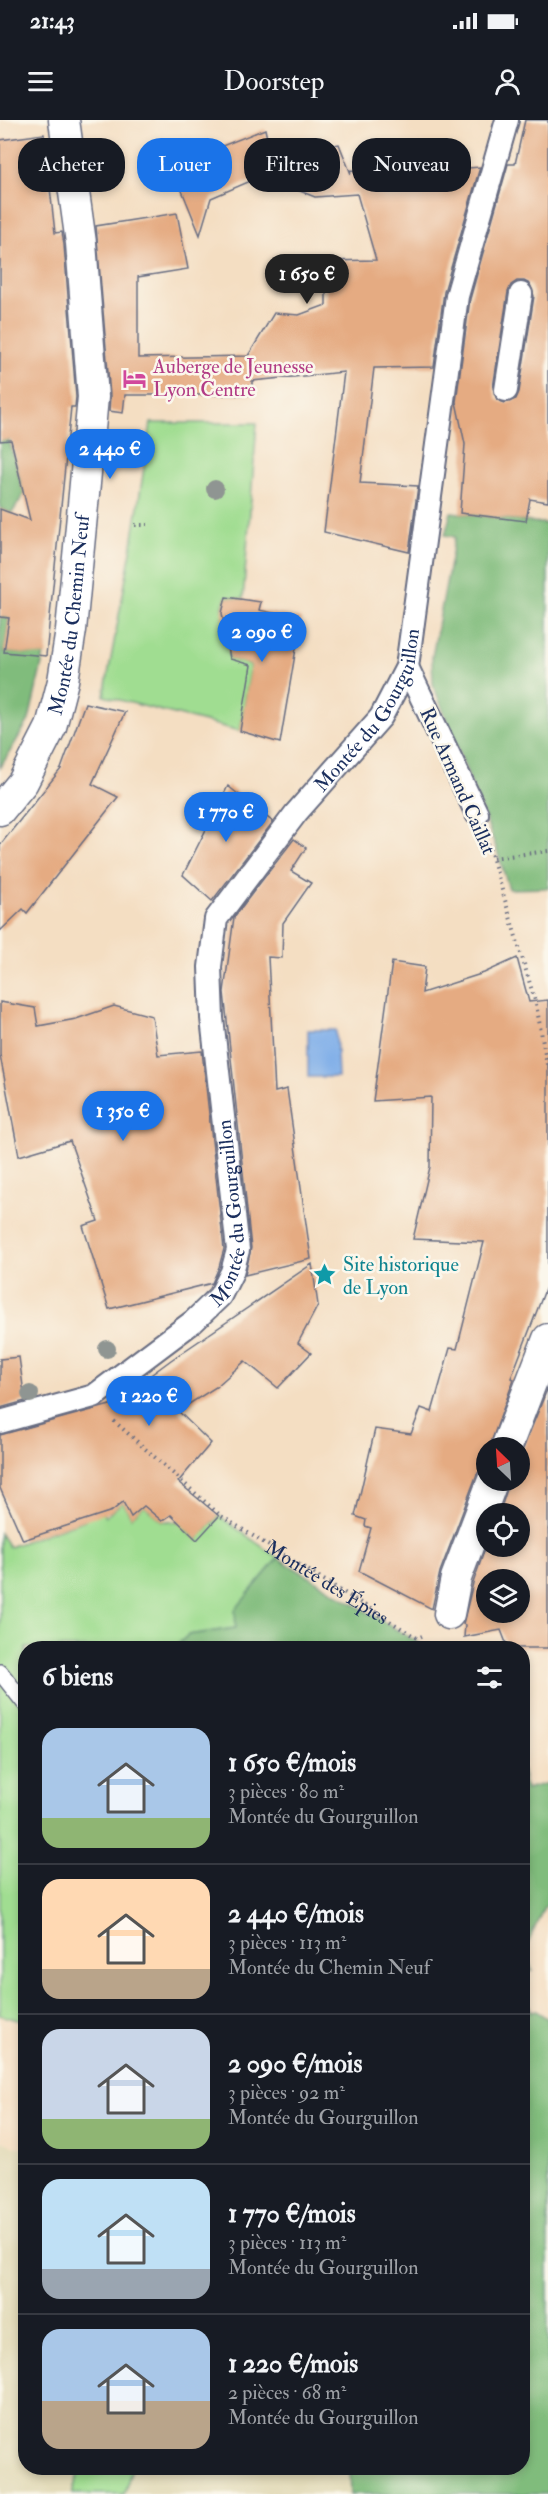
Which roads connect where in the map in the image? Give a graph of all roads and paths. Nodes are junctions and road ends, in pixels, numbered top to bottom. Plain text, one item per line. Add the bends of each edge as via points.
1 (64, 120) edge
2 (507, 120) edge
3 (521, 294) dead end
4 (506, 390) dead end
5 (135, 525) dead end
6 (148, 525) dead end
7 (407, 667) junction
8 (0, 810) edge
9 (477, 814) joint
10 (548, 852) edge
11 (493, 858) junction
12 (548, 1070) edge
13 (548, 1339) edge
14 (108, 1415) dead end
15 (0, 1422) edge
16 (510, 1437) edge
17 (489, 1491) edge
18 (448, 1614) joint
19 (0, 1672) edge
20 (18, 1695) edge

1 - 8 street, Montée du Chemin Neuf via 81,243 93,397 79,550 63,681 51,727 23,782
2 - 7 street, Montée du Gourguillon via 457,296
3 - 4 street
5 - 6 path
7 - 9 street, Rue Armand Caillat
7 - 15 street, Montée du Gourguillon via 381,717 296,813 216,919 210,967 212,1018 237,1250 220,1296 194,1321 94,1396
9 - 11 path, Rue Armand Caillat
10 - 11 path
11 - 12 path, Rue Armand Caillat via 536,1004
13 - 16 street
14 - 18 path, Montée des Épies via 221,1516 417,1638 439,1631
17 - 18 street via 456,1578
19 - 20 lane

